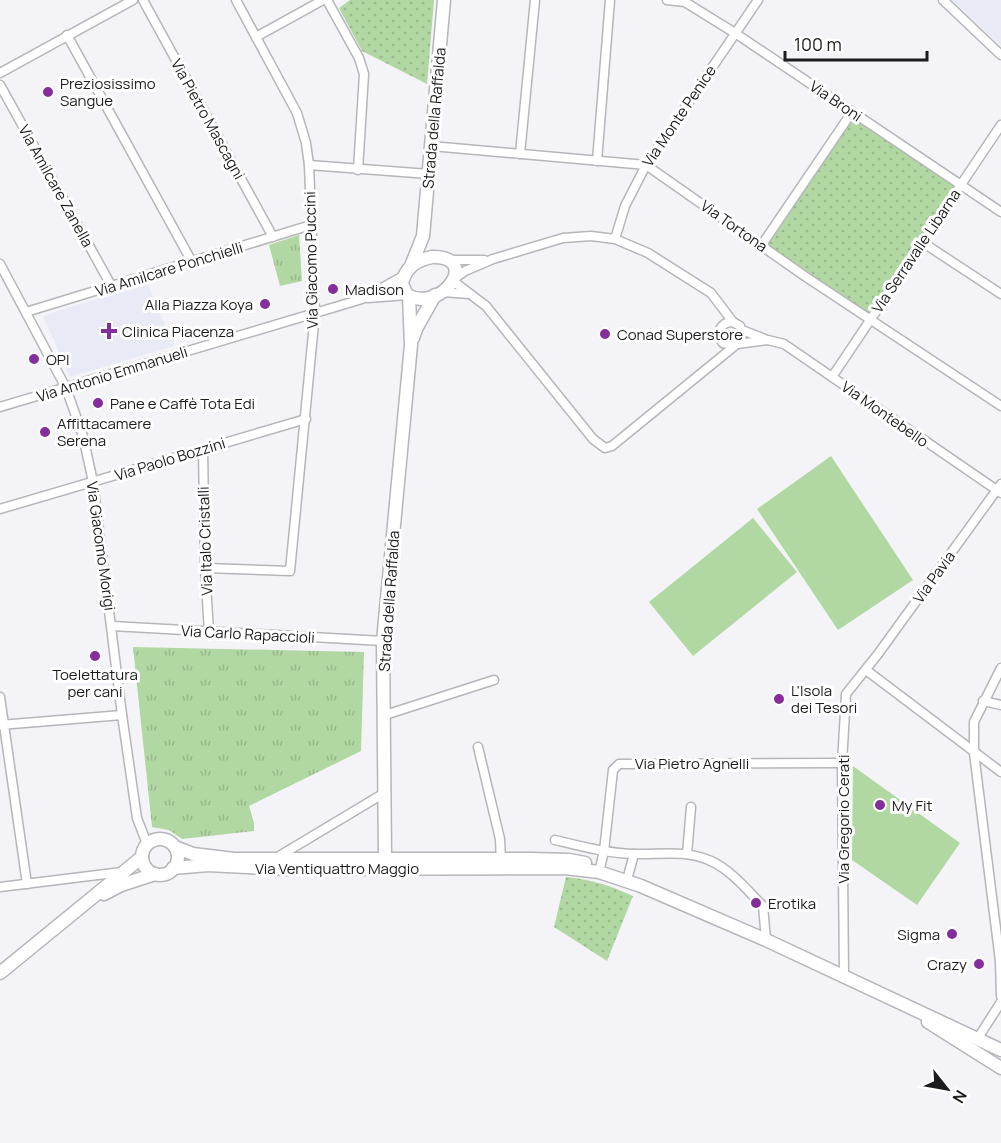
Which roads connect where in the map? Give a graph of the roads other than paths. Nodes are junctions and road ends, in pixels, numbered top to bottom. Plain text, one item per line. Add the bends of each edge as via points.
1 (133, 0) edge
2 (143, 0) edge
3 (236, 0) edge
4 (325, 0) edge
5 (444, 0) edge
6 (535, 0) edge
7 (610, 0) edge
8 (667, 0) edge
9 (758, 0) edge
10 (942, 0) edge
11 (685, 1) edge
12 (735, 33) junction
13 (67, 36) junction
14 (256, 37) junction
15 (1001, 55) edge
16 (0, 73) edge
17 (0, 85) edge
18 (852, 112) junction
19 (1001, 125) edge
20 (431, 146) junction
21 (520, 154) junction
22 (597, 161) junction
23 (309, 165) junction
24 (646, 165) junction
25 (358, 170) junction
26 (429, 174) junction
27 (961, 185) junction
28 (1001, 212) edge
29 (311, 225) junction
30 (423, 236) junction
31 (273, 237) junction
32 (615, 239) junction
33 (922, 242) junction
34 (761, 246) junction
35 (442, 258) junction
36 (493, 259) junction
37 (192, 262) junction
38 (0, 264) edge
39 (408, 270) junction
40 (454, 280) junction
41 (112, 287) junction
42 (439, 293) junction
43 (469, 294) junction
44 (1001, 294) edge
45 (408, 296) junction
46 (362, 299) junction
47 (719, 303) junction
48 (26, 312) junction
49 (315, 313) junction
50 (871, 319) junction
51 (733, 322) junction
52 (720, 327) junction
53 (742, 330) junction
54 (768, 340) junction
55 (720, 341) junction
56 (736, 344) junction
57 (411, 345) junction
58 (714, 361) junction
59 (832, 377) junction
60 (66, 388) junction
61 (1001, 406) edge
62 (0, 407) edge
63 (306, 419) junction
64 (203, 450) junction
65 (93, 482) junction
66 (1000, 489) edge
67 (0, 509) edge
68 (205, 568) junction
69 (112, 626) junction
70 (209, 632) junction
71 (383, 641) junction
72 (1001, 668) edge
73 (866, 670) junction
74 (494, 680) dead end
75 (0, 697) edge
76 (983, 701) junction
77 (1001, 705) edge
78 (122, 715) junction
79 (385, 715) junction
80 (2, 725) edge
81 (478, 747) dead end
82 (974, 753) junction
83 (842, 763) junction
84 (1001, 772) edge
85 (386, 792) junction
86 (691, 807) dead end
87 (555, 840) dead end
88 (147, 844) junction
89 (175, 847) junction
90 (604, 850) junction
91 (634, 854) junction
92 (687, 854) junction
93 (142, 857) junction
94 (276, 858) junction
95 (385, 858) junction
96 (501, 863) junction
97 (174, 868) junction
98 (286, 869) junction
99 (600, 870) junction
100 (123, 872) junction
101 (155, 874) junction
102 (627, 880) junction
103 (27, 884) junction
104 (0, 887) edge
105 (84, 904) junction
106 (766, 940) junction
107 (0, 973) edge
108 (844, 976) junction
109 (1001, 996) edge
110 (1001, 1002) edge
111 (903, 1004) junction
112 (949, 1037) junction
113 (978, 1038) junction
114 (1001, 1050) edge
115 (1001, 1068) edge
116 (1001, 1077) edge

1 - 13 street
2 - 31 street, Via Pietro Mascagni
3 - 14 street, Via Giacomo Puccini
4 - 14 street
4 - 25 street via 359,58 364,74
5 - 20 main road, Strada della Raffalda
6 - 21 street
7 - 22 street
8 - 11 street, Via Broni
9 - 12 street, Via Monte Penice
10 - 15 street
11 - 12 street, Via Broni
12 - 18 street, Via Broni
12 - 24 street, Via Monte Penice
13 - 16 street
13 - 37 street
14 - 23 street, Via Giacomo Puccini via 297,113
17 - 41 street, Via Amilcare Zanella
18 - 27 street, Via Broni
18 - 34 street
19 - 27 street, Via Serravalle Libarna
20 - 21 street
20 - 26 main road, Strada della Raffalda
21 - 22 street
22 - 24 street
23 - 25 street
23 - 29 street, Via Giacomo Puccini
24 - 32 street, Via Monte Penice via 625,206
24 - 34 street, Via Tortona
25 - 26 street
26 - 30 main road, Strada della Raffalda
27 - 28 street, Via Broni
27 - 33 street, Via Serravalle Libarna
29 - 31 street, Via Amilcare Ponchielli
29 - 49 street, Via Giacomo Puccini
30 - 35 main road
30 - 39 main road, Strada della Raffalda
31 - 37 street, Via Amilcare Ponchielli
32 - 36 street via 563,238
32 - 47 street via 648,253 711,293
33 - 44 street
33 - 50 street, Via Serravalle Libarna
34 - 50 street, Via Tortona
35 - 36 street
35 - 39 main road via 425,258
35 - 40 main road via 454,266
36 - 40 street
37 - 41 street, Via Amilcare Ponchielli
38 - 48 street, Via Giacomo Morigi
39 - 45 main road, Strada della Raffalda via 402,284
39 - 46 street, Via Antonio Emmanueli
40 - 42 main road, Strada della Raffalda
40 - 43 street
41 - 48 street, Via Amilcare Ponchielli
42 - 43 street
42 - 45 main road via 424,299
42 - 57 main road, Strada della Raffalda via 417,327
43 - 58 street via 486,306 593,439 605,448
45 - 46 street, Via Antonio Emmanueli
45 - 57 main road, Strada della Raffalda
46 - 49 street, Via Antonio Emmanueli
47 - 51 street
47 - 52 street
48 - 60 street, Via Giacomo Morigi
49 - 60 street, Via Antonio Emmanueli
49 - 63 street, Via Giacomo Puccini
50 - 59 street, Via Serravalle Libarna
50 - 61 street, Via Tortona
51 - 52 street
51 - 53 street
52 - 55 street
53 - 54 street, Via Montebello
53 - 56 street
54 - 56 street
54 - 59 street, Via Montebello via 784,344
55 - 56 street
55 - 58 street
56 - 58 street
57 - 71 main road, Strada della Raffalda
59 - 66 street, Via Montebello
60 - 62 street, Via Antonio Emmanueli
60 - 65 street, Via Giacomo Morigi via 83,436
63 - 64 street, Via Paolo Bozzini
63 - 68 street, Via Giacomo Puccini via 290,571
64 - 65 street, Via Paolo Bozzini
64 - 68 street, Via Italo Cristalli
65 - 67 street, Via Paolo Bozzini
65 - 69 street, Via Giacomo Morigi
66 - 73 street, Via Pavia
68 - 70 street, Via Italo Cristalli
69 - 70 street, Via Carlo Rapaccioli
69 - 78 street, Via Giacomo Morigi
70 - 71 street, Via Carlo Rapaccioli
71 - 79 main road, Strada della Raffalda
72 - 76 street
73 - 82 street
73 - 83 street, Via Gregorio Cerati via 846,694
74 - 79 street
75 - 80 street
76 - 77 street
76 - 82 street via 974,722
78 - 80 street
78 - 88 street, Via Giacomo Morigi via 137,819
79 - 85 main road, Strada della Raffalda
80 - 103 street
81 - 96 street via 500,839
82 - 84 street
82 - 109 street
83 - 90 street, Via Pietro Agnelli via 619,764 613,770
83 - 108 street, Via Gregorio Cerati
85 - 94 street, Via Ventiquattro Maggio
85 - 95 main road, Strada della Raffalda
86 - 92 street
87 - 90 street
88 - 89 main road, Via Ventiquattro Maggio via 164,839
88 - 93 main road
89 - 94 main road, Via Ventiquattro Maggio via 214,857
89 - 97 main road via 178,857
90 - 91 street
90 - 99 street, Via Pietro Agnelli
91 - 92 street
91 - 102 street
92 - 106 street via 712,861 764,906
93 - 100 main road, Via Ventiquattro Maggio
93 - 101 main road via 145,867
94 - 95 main road, Via Ventiquattro Maggio
95 - 96 main road, Via Ventiquattro Maggio
95 - 98 main road via 378,864 298,865
96 - 98 main road, Via Ventiquattro Maggio
96 - 99 main road, Via Ventiquattro Maggio
97 - 98 main road, Via Ventiquattro Maggio via 208,865
97 - 101 main road, Via Ventiquattro Maggio via 165,874
99 - 102 main road, Via Ventiquattro Maggio
100 - 103 street
100 - 105 main road, Via Ventiquattro Maggio
101 - 105 main road, Via Ventiquattro Maggio via 121,885
102 - 106 main road, Via Ventiquattro Maggio
103 - 104 street
105 - 107 main road, Via Ventiquattro Maggio
106 - 108 main road, Via Ventiquattro Maggio
108 - 111 main road, Via Ventiquattro Maggio
110 - 113 street
111 - 112 main road, Via Ventiquattro Maggio
111 - 113 main road, Via Ventiquattro Maggio
112 - 115 main road, Via Ventiquattro Maggio
112 - 116 main road
113 - 114 main road, Via Ventiquattro Maggio

